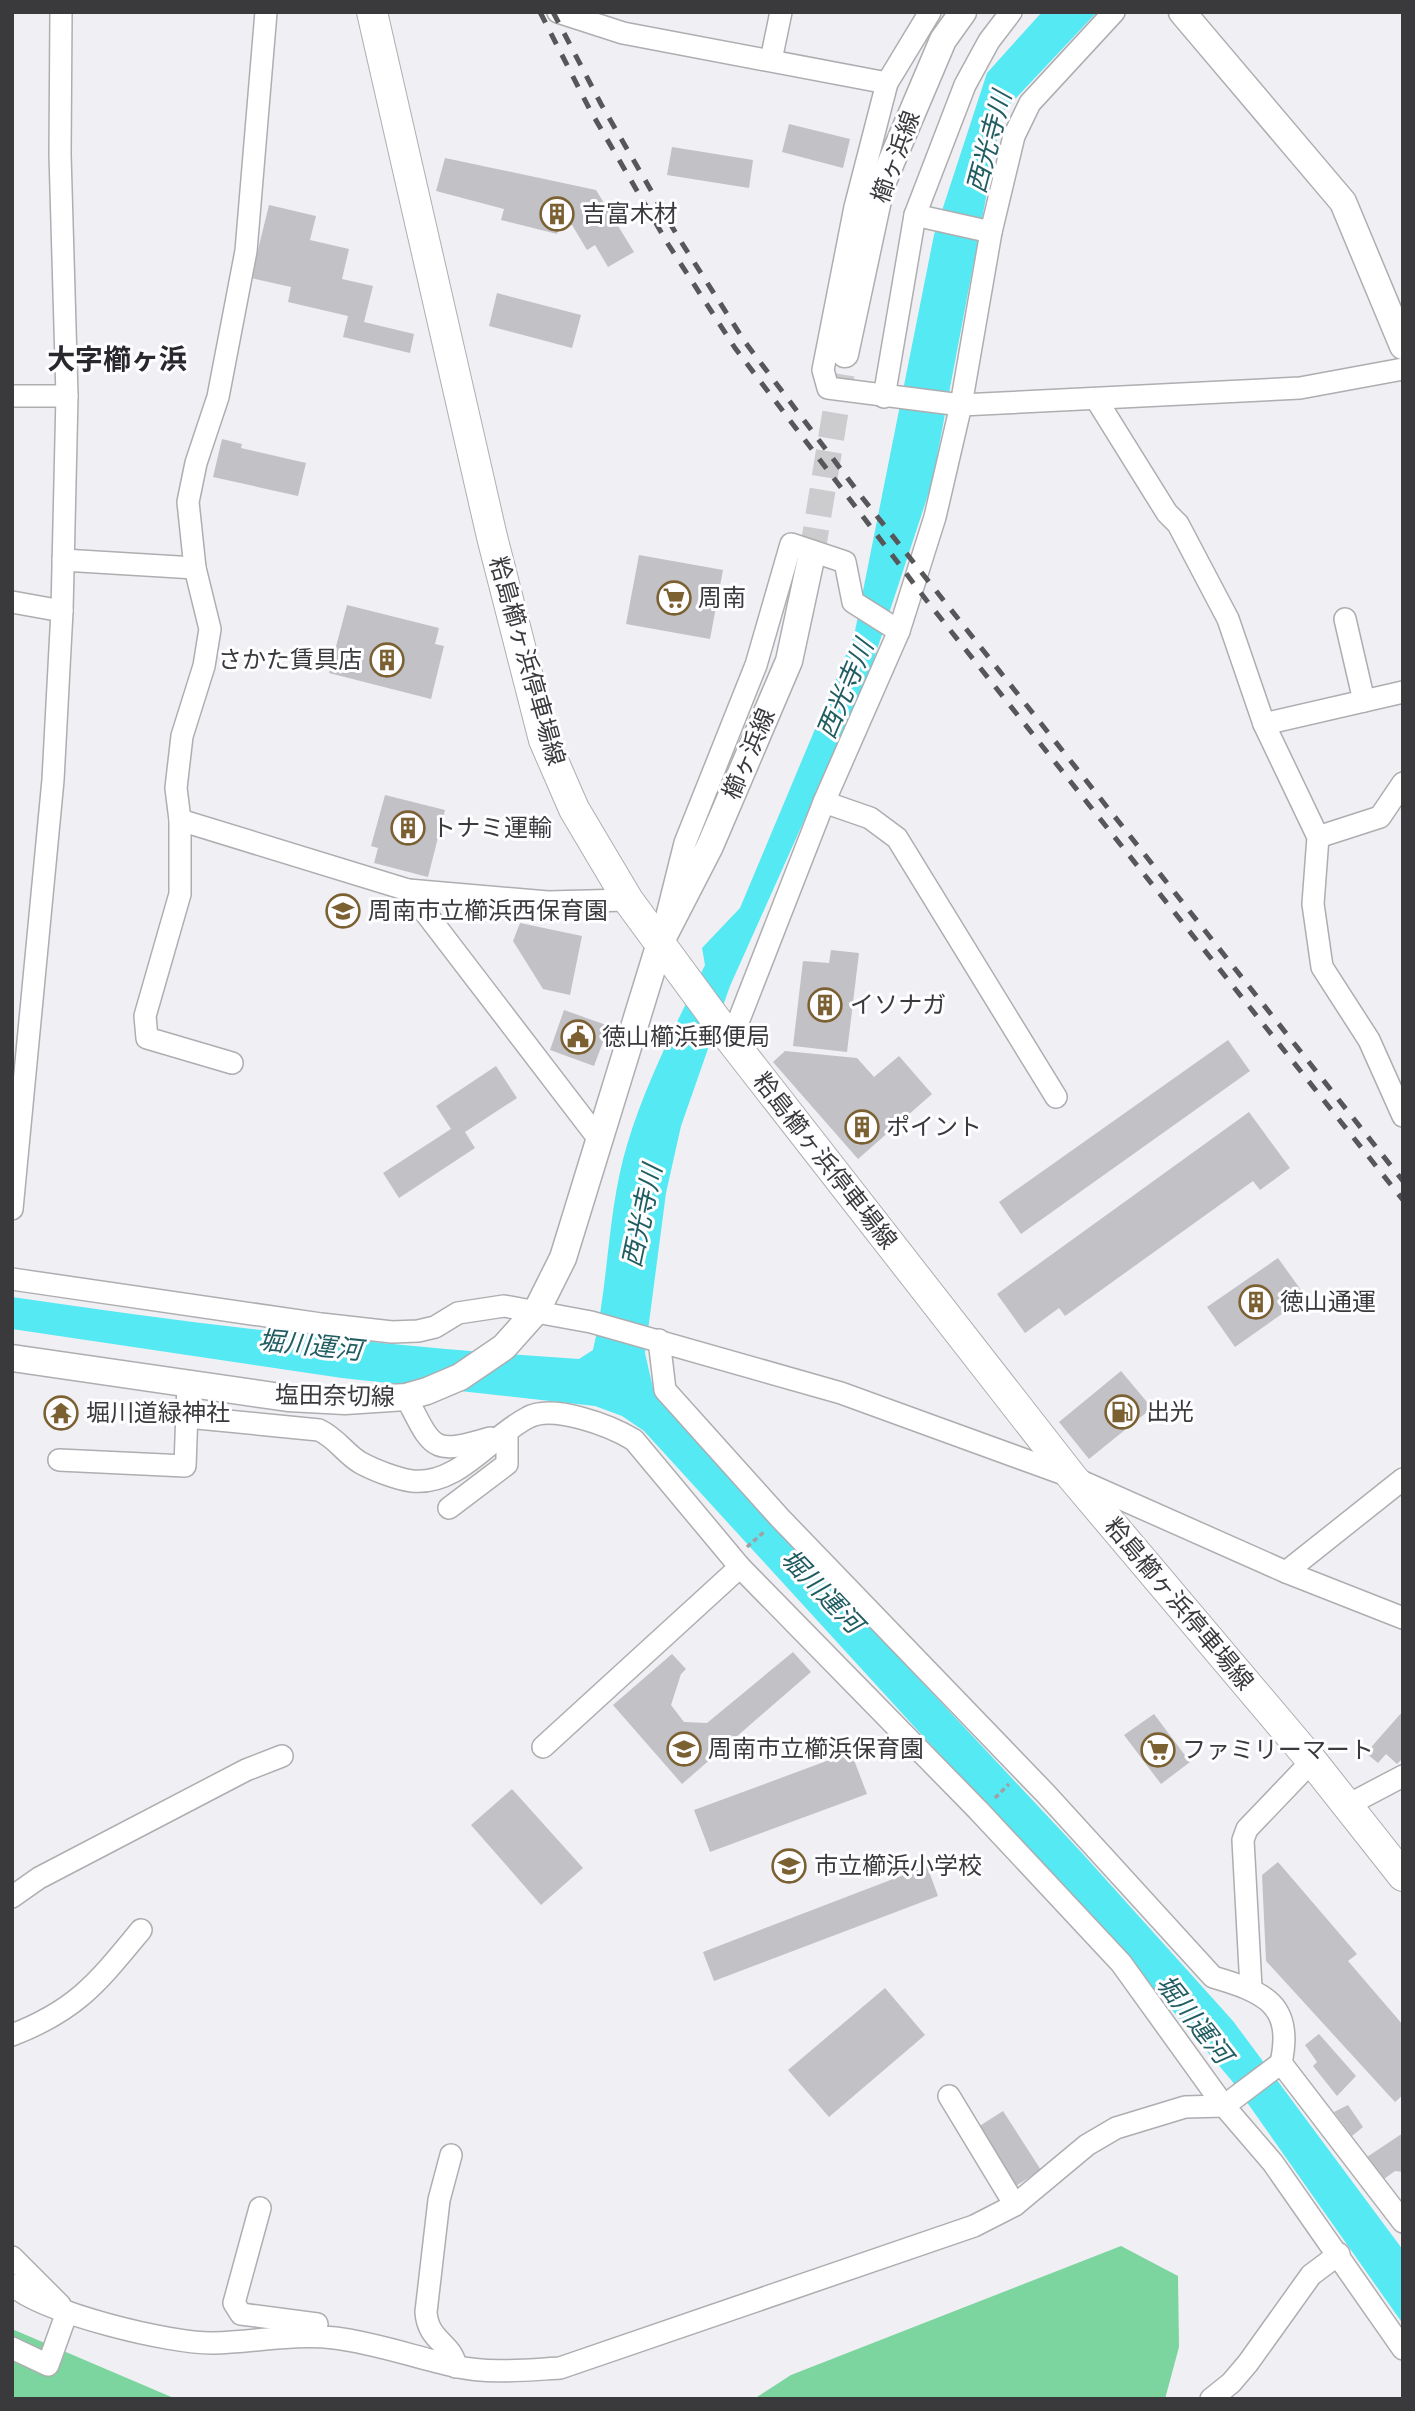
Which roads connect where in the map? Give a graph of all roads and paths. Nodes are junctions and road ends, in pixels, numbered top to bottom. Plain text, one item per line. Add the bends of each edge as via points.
1 (61, 12) edge
2 (266, 12) edge
3 (372, 12) edge
4 (558, 12) edge
5 (781, 12) edge
6 (963, 12) edge
7 (1011, 12) edge
8 (1114, 12) edge
9 (1182, 12) edge
10 (623, 22) edge
11 (932, 26) edge
12 (771, 60) junction
13 (887, 83) junction
14 (915, 215) junction
15 (991, 232) junction
16 (1403, 346) edge
17 (845, 354) tunnel mouth
18 (1403, 369) edge
19 (12, 396) edge
20 (67, 396) junction
21 (884, 397) junction
22 (1096, 399) junction
23 (961, 405) junction
24 (812, 554) tunnel mouth
25 (63, 560) junction
26 (195, 568) junction
27 (12, 602) edge
28 (62, 611) junction
29 (1345, 620) dead end
30 (899, 631) junction
31 (1403, 692) edge
32 (1364, 701) junction
33 (1264, 724) junction
34 (1403, 783) edge
35 (824, 802) junction
36 (180, 820) junction
37 (1318, 837) junction
38 (408, 890) junction
39 (628, 900) junction
40 (660, 943) junction
41 (731, 1041) junction
42 (19, 1043) edge
43 (232, 1063) dead end
44 (1056, 1097) dead end
45 (1403, 1116) edge
46 (598, 1138) junction
47 (12, 1209) edge
48 (12, 1279) edge
49 (537, 1310) junction
50 (659, 1340) junction
51 (12, 1357) edge
52 (188, 1384) junction
53 (417, 1394) junction
54 (187, 1417) junction
55 (507, 1433) junction
56 (59, 1461) dead end
57 (1072, 1477) junction
58 (1403, 1479) edge
59 (449, 1508) dead end
60 (775, 1522) dead end
61 (743, 1558) junction
62 (1286, 1572) junction
63 (1403, 1618) edge
64 (543, 1746) dead end
65 (282, 1756) dead end
66 (1312, 1761) junction
67 (1403, 1776) edge
68 (1016, 1777) dead end
69 (993, 1800) dead end
70 (1348, 1805) junction
71 (1403, 1876) edge
72 (12, 1897) edge
73 (141, 1930) dead end
74 (1251, 1988) junction
75 (12, 2035) edge
76 (1277, 2067) junction
77 (949, 2096) dead end
78 (1229, 2102) junction
79 (451, 2155) dead end
80 (1015, 2206) junction
81 (260, 2208) dead end
82 (1403, 2222) edge
83 (1339, 2254) junction
84 (12, 2257) edge
85 (12, 2285) edge
86 (67, 2312) junction
87 (335, 2338) junction
88 (12, 2348) edge
89 (1403, 2349) edge
90 (456, 2367) junction
91 (1211, 2399) edge

1 - 20 street
2 - 26 street via 246,251 218,397 188,502
3 - 39 main road, 粭島櫛ヶ浜停車場線 via 492,537 544,740 574,809
4 - 10 street
5 - 12 street
6 - 11 street, 櫛ヶ浜線
7 - 14 street via 965,85
8 - 15 street via 1030,103 1014,136
9 - 16 street via 1343,202
10 - 12 street
11 - 13 street
11 - 17 street, 櫛ヶ浜線 via 881,186
12 - 13 street
13 - 21 street via 855,207 823,370 828,388
14 - 15 street
14 - 21 street
15 - 23 street
18 - 22 street via 1300,388
19 - 20 street
20 - 25 street
21 - 23 street
22 - 23 street
22 - 33 street via 1206,575 1237,643
23 - 30 street via 935,517
24 - 40 street, 櫛ヶ浜線 via 789,661 710,846
25 - 26 street
25 - 28 street
26 - 36 street via 210,629 204,666 182,736 176,788
27 - 28 street
28 - 42 street via 53,780
29 - 32 street
30 - 35 street
30 - 40 street via 853,602 845,562 791,544 755,665 685,844
31 - 32 street
32 - 33 street
33 - 37 street
34 - 37 street via 1381,817
35 - 41 street
35 - 44 street via 870,818 897,838
36 - 38 street
36 - 43 street via 180,894 145,1016 147,1038
37 - 45 street via 1313,904 1322,967 1369,1040
38 - 39 street via 548,902
38 - 46 street
39 - 40 main road, 粭島櫛ヶ浜停車場線
40 - 41 main road, 粭島櫛ヶ浜停車場線
40 - 46 street, 塩田奈切線
41 - 57 main road, 粭島櫛ヶ浜停車場線
42 - 47 street
46 - 49 street, 塩田奈切線 via 564,1258
48 - 49 street via 392,1332 435,1327 477,1308
49 - 50 street
49 - 53 street, 塩田奈切線 via 504,1346 460,1377
50 - 57 street via 841,1393
50 - 74 street via 665,1390 780,1518 1047,1795 1213,1977
51 - 52 street, 塩田奈切線
52 - 53 street, 塩田奈切線 via 345,1401
52 - 54 street
53 - 55 street via 429,1441 442,1448
54 - 55 street via 319,1430 334,1437 359,1463 409,1480 442,1479
54 - 56 street via 185,1466
55 - 59 street via 507,1464
55 - 61 street via 527,1417 545,1412 620,1432 634,1440
57 - 62 street
57 - 66 main road, 粭島櫛ヶ浜停車場線
58 - 62 street
60 - 61 path
61 - 64 street
61 - 78 street via 1121,1963
62 - 63 street
65 - 72 street via 246,1770
66 - 70 main road, 粭島櫛ヶ浜停車場線
66 - 74 street via 1247,1829 1243,1840
67 - 70 street
68 - 69 path
70 - 71 main road, 粭島櫛ヶ浜停車場線
73 - 75 street via 74,2004 47,2022
74 - 76 street via 1279,2009 1285,2029
76 - 78 street
76 - 82 street
77 - 80 street
78 - 80 street via 1185,2107 1116,2128 1060,2166
78 - 83 street
79 - 90 street via 438,2213 426,2312 433,2337 455,2357
80 - 90 street via 974,2227 572,2364 509,2371
81 - 87 street via 234,2303 236,2310 321,2325
83 - 89 street
83 - 91 street via 1311,2275 1248,2362
84 - 86 street
85 - 86 street via 45,2306
86 - 87 street via 177,2340
86 - 88 street via 48,2365
87 - 90 street

